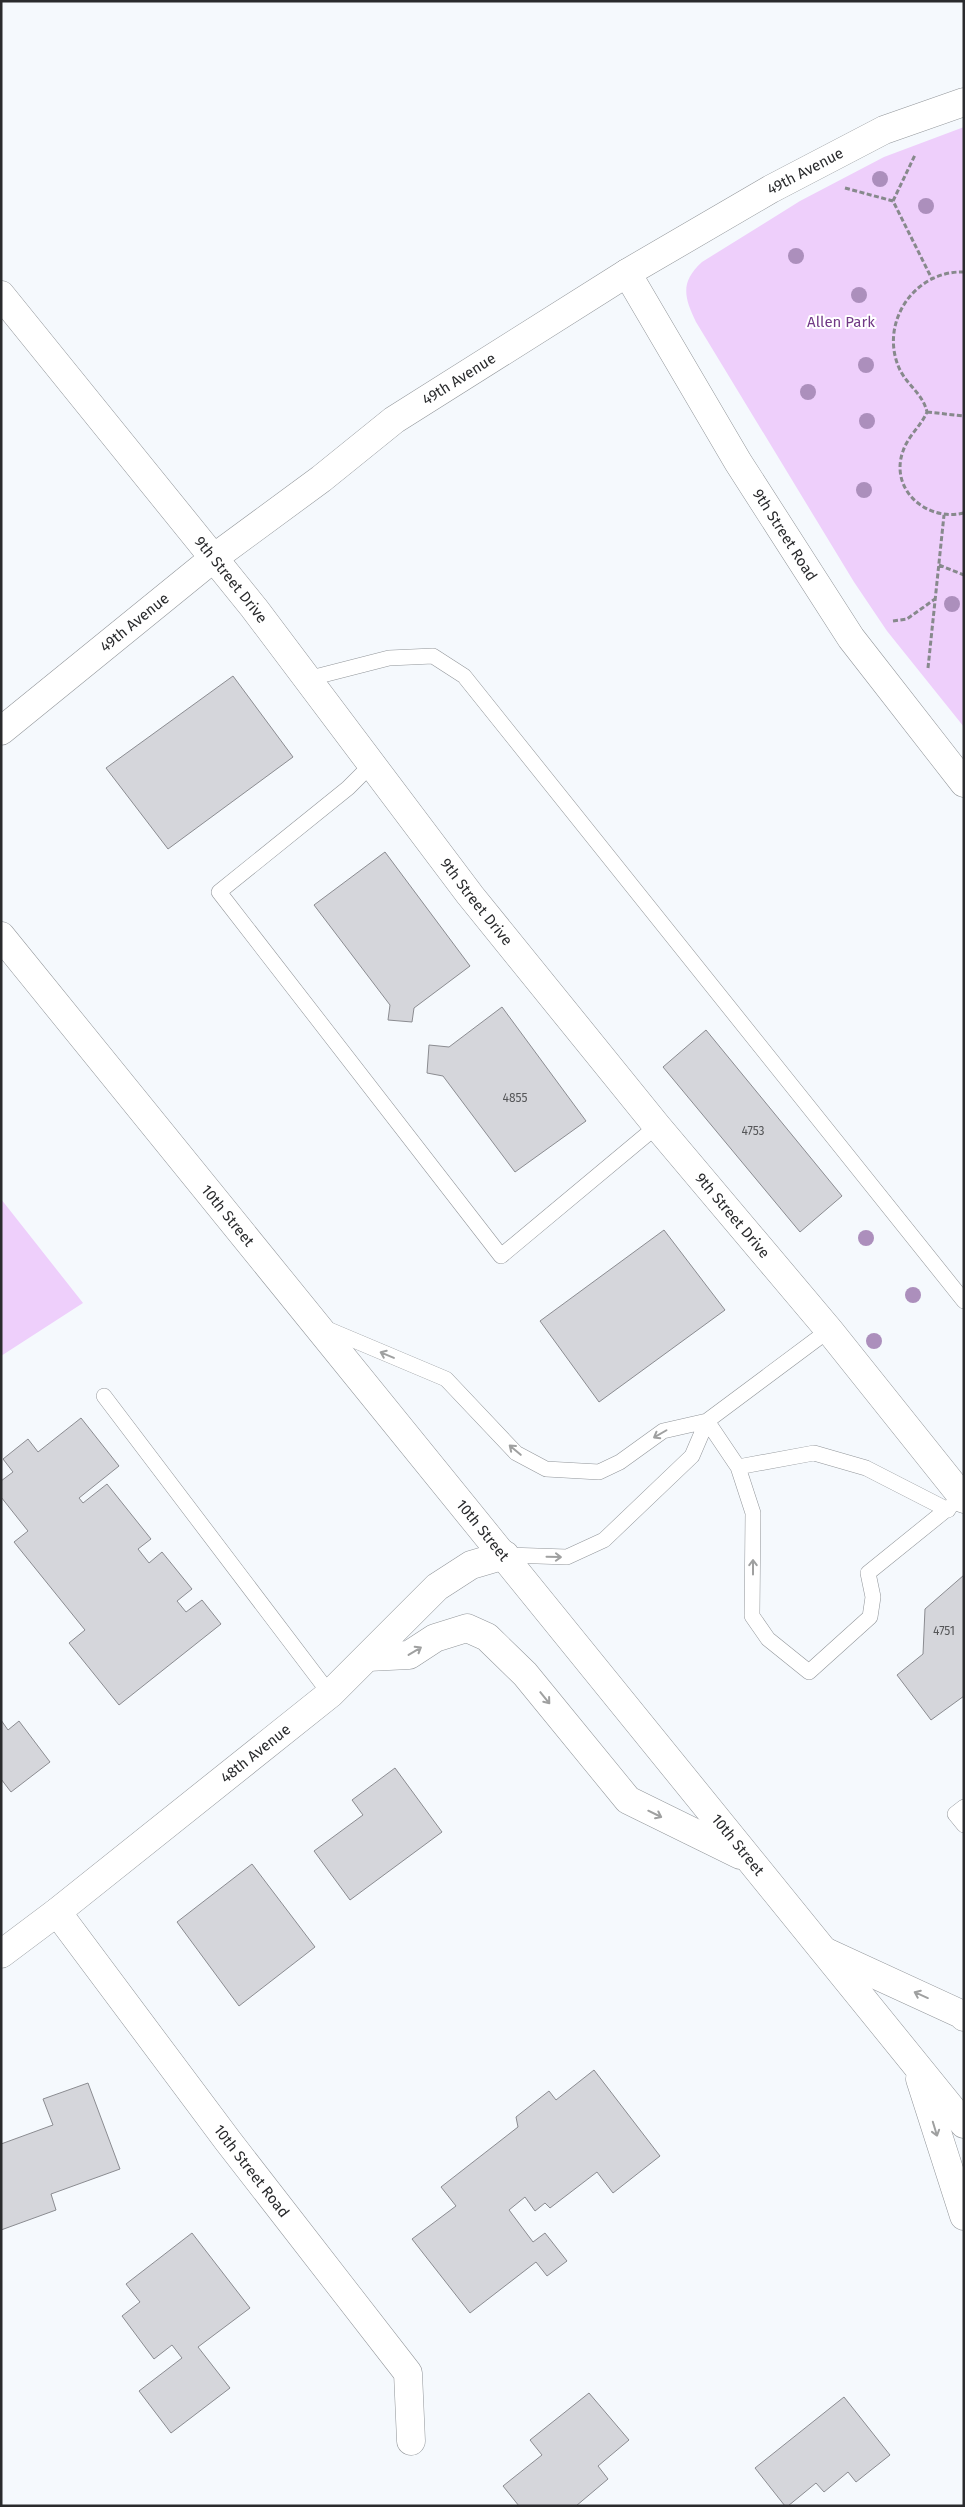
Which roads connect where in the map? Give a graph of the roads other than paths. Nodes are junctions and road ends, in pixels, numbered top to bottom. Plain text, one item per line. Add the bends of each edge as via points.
1 (964, 102) edge
2 (626, 273) junction
3 (1, 295) edge
4 (215, 557) junction
5 (307, 679) junction
6 (1, 731) edge
7 (372, 764) junction
8 (964, 783) edge
9 (1, 936) edge
10 (657, 1126) junction
11 (964, 1300) edge
12 (318, 1325) junction
13 (829, 1330) junction
14 (104, 1396) dead end
15 (707, 1421) junction
16 (738, 1467) junction
17 (958, 1502) edge
18 (505, 1555) junction
19 (368, 1657) junction
20 (330, 1694) junction
21 (964, 1807) edge
22 (964, 1825) edge
23 (748, 1859) junction
24 (57, 1912) junction
25 (820, 1950) junction
26 (1, 1954) edge
27 (964, 2017) edge
28 (915, 2066) junction
29 (964, 2124) edge
30 (964, 2216) edge
31 (412, 2441) dead end

1 - 2 street, 49th Avenue via 884,130 771,189
2 - 4 street, 49th Avenue via 394,420
2 - 8 street, 9th Street Road via 738,462 851,638
3 - 4 street, 9th Street Drive
4 - 5 street, 9th Street Drive
4 - 6 street, 49th Avenue
5 - 7 street, 9th Street Drive
5 - 11 lane via 389,658 433,656 464,676
7 - 10 street, 9th Street Drive via 470,895
7 - 10 lane via 348,788 219,892 500,1256
9 - 12 street, 10th Street
10 - 13 street, 9th Street Drive
15 -> 12 lane via 663,1431 620,1462 599,1472 546,1469 516,1453 446,1379
12 - 18 street, 10th Street
13 - 15 lane
13 - 17 street, 9th Street Drive
14 - 20 lane
15 - 16 lane
18 -> 15 lane via 567,1557 604,1540 692,1456
16 - 17 lane via 814,1453 866,1468
17 -> 16 lane via 868,1573 873,1597 870,1617 809,1672 768,1639 752,1616 753,1513
18 - 19 street, 48th Avenue via 471,1565 437,1587
18 - 23 street, 10th Street
19 - 20 street, 48th Avenue
19 -> 23 street via 409,1655 435,1638 467,1628 486,1637 525,1674 628,1800
20 - 24 street, 48th Avenue
21 - 22 lane via 955,1814
23 - 25 street, 10th Street
24 - 26 street, 48th Avenue
24 - 31 street, 10th Street Road via 408,2374
27 -> 25 street
25 - 28 street, 10th Street
28 - 29 street, 10th Street
28 -> 30 street

